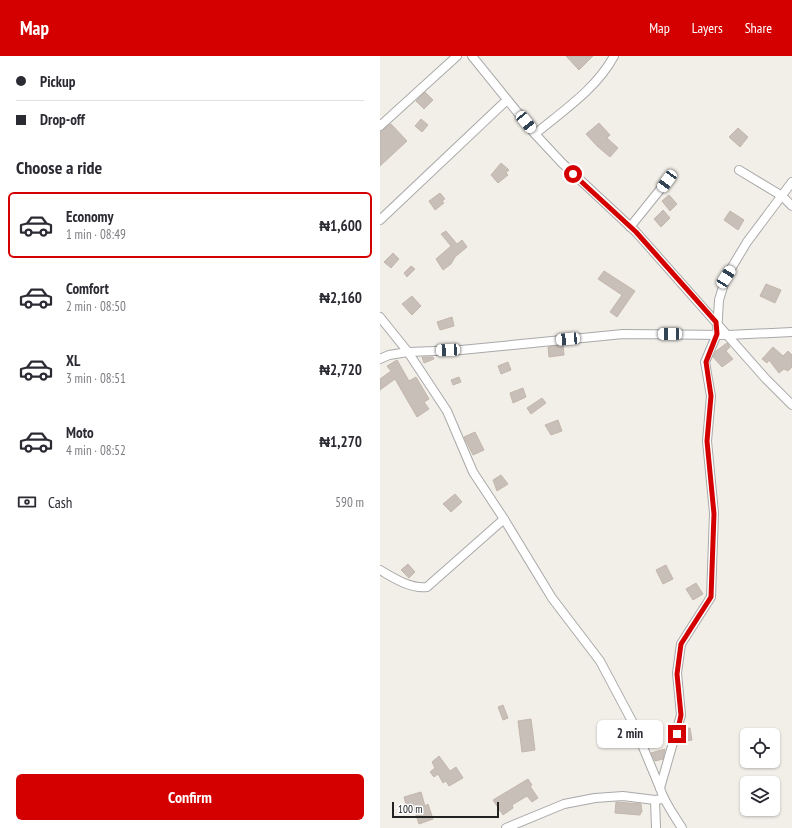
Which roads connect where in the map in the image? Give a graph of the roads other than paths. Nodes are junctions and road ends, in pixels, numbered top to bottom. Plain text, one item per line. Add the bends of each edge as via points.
1 (458, 56) edge
2 (472, 56) edge
3 (614, 56) edge
4 (507, 100) junction
5 (380, 126) edge
6 (535, 134) junction
7 (739, 170) dead end
8 (667, 181) dead end
9 (792, 182) edge
10 (782, 196) junction
11 (792, 206) edge
12 (380, 220) edge
13 (630, 226) junction
14 (719, 300) junction
15 (704, 308) junction
16 (380, 317) edge
17 (716, 322) junction
18 (792, 332) edge
19 (717, 334) junction
20 (728, 335) junction
21 (408, 352) junction
22 (380, 360) edge
23 (792, 405) edge
24 (504, 519) junction
25 (380, 570) edge
26 (660, 788) junction
27 (659, 799) junction
28 (506, 828) edge
29 (656, 828) edge
30 (682, 828) edge

1 - 5 street
2 - 4 street
3 - 6 street via 606,72 593,86
4 - 6 street
4 - 12 street
6 - 13 street via 562,163
7 - 10 street
8 - 13 street
9 - 10 street
10 - 11 street
10 - 14 street via 747,242 726,277
13 - 15 street
14 - 15 street
14 - 17 street
15 - 17 street
16 - 21 street
17 - 19 street
17 - 20 street
18 - 20 street
19 - 20 street
19 - 21 street via 623,334 461,350
19 - 26 street via 706,362 711,396 707,441 714,514 711,597 681,644 677,674 681,715
20 - 23 street
21 - 22 street via 389,355
21 - 24 street via 447,411 473,472
24 - 25 street via 426,586 418,588
24 - 26 street via 552,598 600,661 633,723
26 - 27 street
27 - 28 street via 623,796 595,798 564,804
27 - 29 street
27 - 30 street via 667,802

